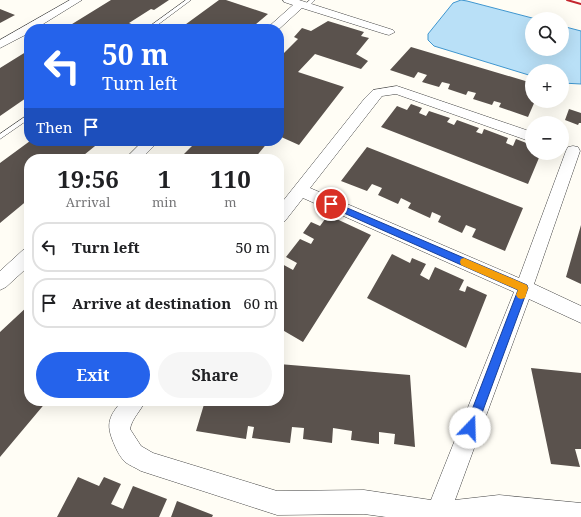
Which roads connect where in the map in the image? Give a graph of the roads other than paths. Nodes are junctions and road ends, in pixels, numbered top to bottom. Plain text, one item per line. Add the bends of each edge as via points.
1 (77, 0) edge
2 (189, 0) edge
3 (288, 0) edge
4 (306, 3) edge
5 (36, 24) edge
6 (156, 24) edge
7 (279, 24) edge
8 (24, 31) edge
9 (389, 32) dead end
10 (0, 45) edge
11 (24, 120) edge
12 (525, 135) edge
13 (0, 137) edge
14 (146, 146) edge
15 (572, 150) edge
16 (138, 154) edge
17 (300, 190) junction
18 (284, 211) edge
19 (24, 260) edge
20 (0, 282) edge
21 (524, 288) junction
22 (581, 315) edge
23 (131, 406) edge
24 (437, 516) edge
25 (581, 516) edge

1 - 5 street
2 - 6 lane
3 - 4 street
4 - 7 street
4 - 9 street
8 - 10 street
11 - 13 lane
12 - 17 street via 397,90 378,93
14 - 16 street
15 - 21 street
17 - 18 street
17 - 21 street
19 - 20 street
21 - 22 street
21 - 24 street
23 - 24 street via 122,417 119,430 133,454 149,463 277,503 364,502
24 - 25 street via 499,506

